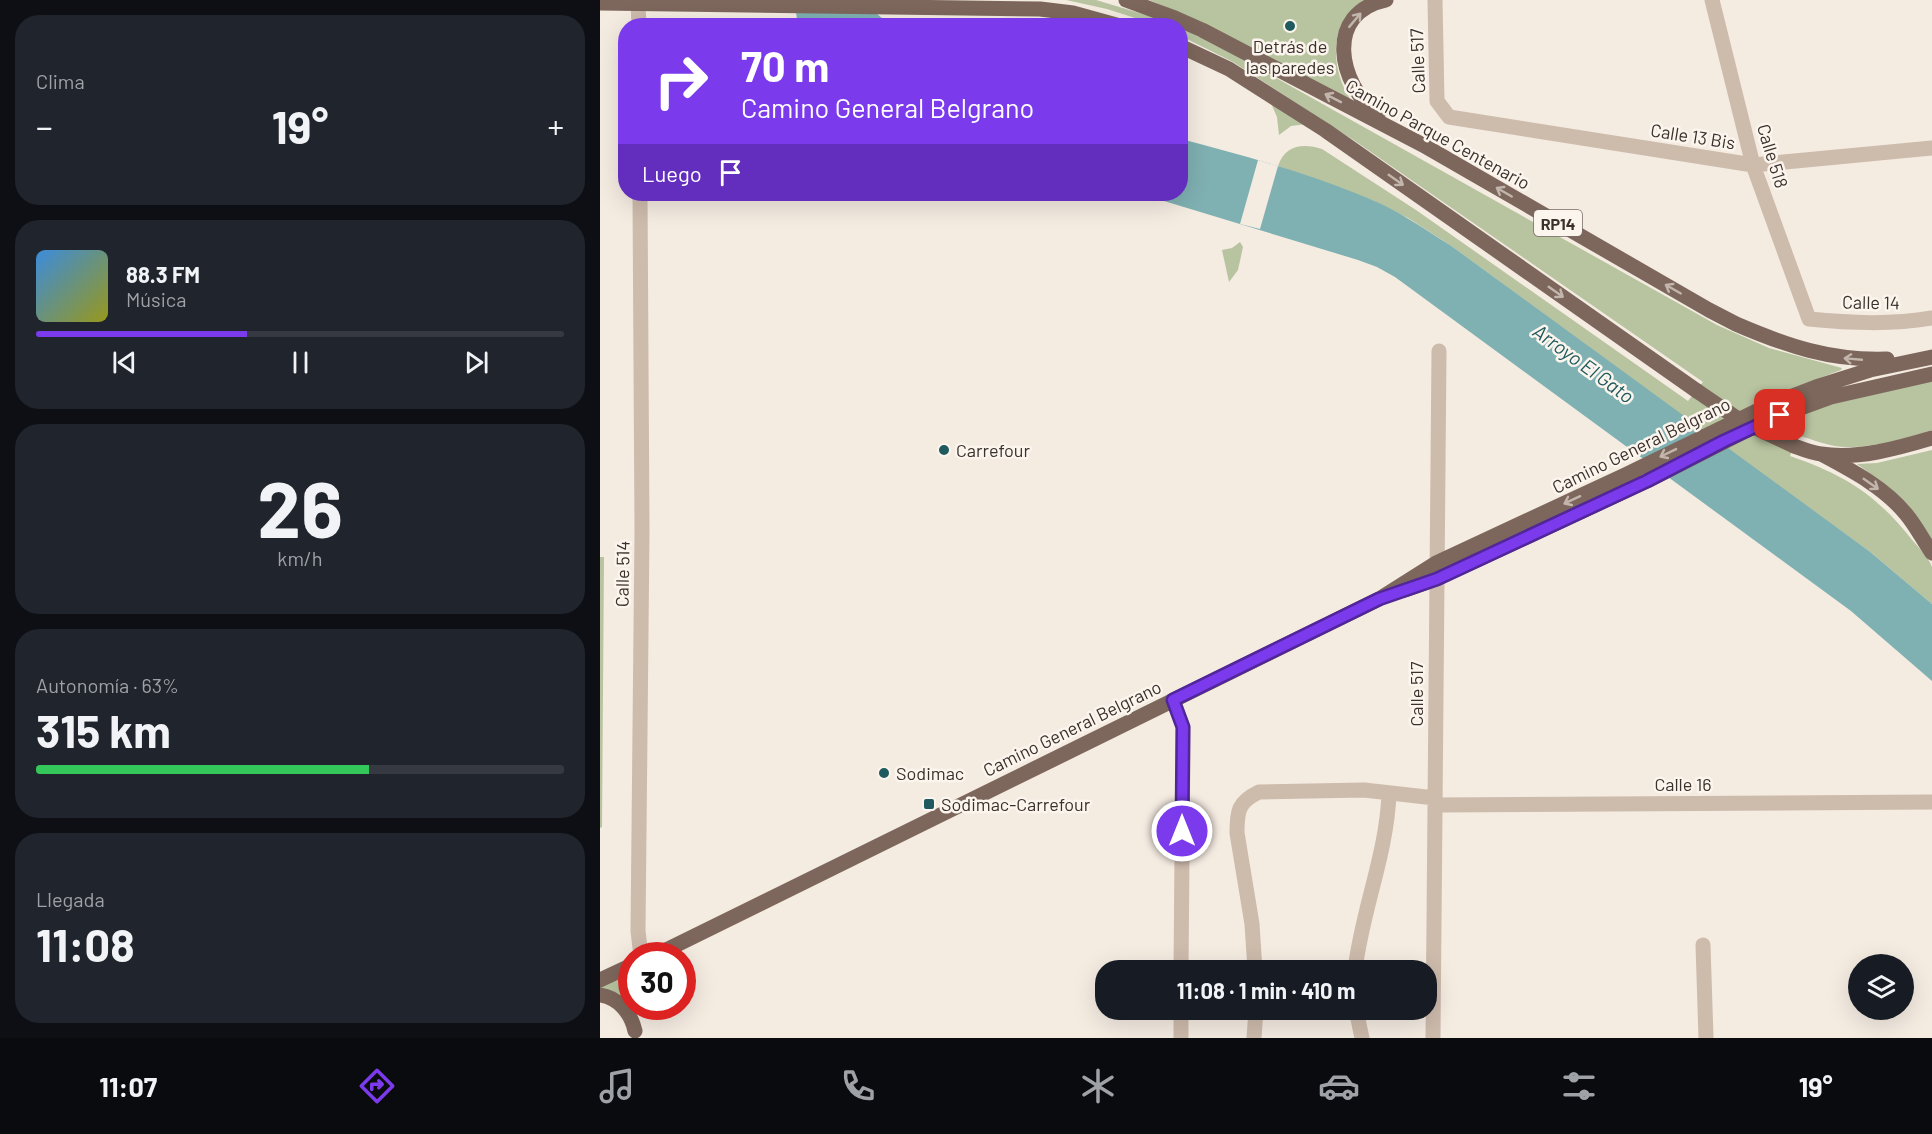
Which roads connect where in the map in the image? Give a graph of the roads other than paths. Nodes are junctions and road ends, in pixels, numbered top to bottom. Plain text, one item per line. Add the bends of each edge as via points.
1 (1126, 0) edge
2 (1386, 0) edge
3 (1435, 0) edge
4 (1712, 0) edge
5 (600, 3) edge
6 (638, 3) junction
7 (639, 18) edge
8 (1089, 18) edge
9 (1175, 18) edge
10 (1188, 24) edge
11 (1188, 50) edge
12 (1449, 117) joint
13 (1404, 135) junction
14 (1932, 148) edge
15 (1753, 165) junction
16 (640, 201) edge
17 (1932, 318) edge
18 (1809, 319) joint
19 (1439, 351) dead end
20 (1932, 356) edge
21 (1932, 374) edge
22 (1718, 436) junction
23 (1932, 438) edge
24 (1821, 454) junction
25 (1932, 554) edge
26 (1436, 563) junction
27 (1437, 579) junction
28 (1379, 599) junction
29 (1173, 700) junction
30 (1389, 793) junction
31 (1435, 801) junction
32 (1932, 802) edge
33 (639, 942) edge
34 (682, 942) edge
35 (1703, 945) dead end
36 (1181, 960) edge
37 (1255, 960) edge
38 (1356, 960) edge
39 (618, 972) edge
40 (600, 980) edge
41 (600, 995) edge
42 (637, 1020) edge
43 (1181, 1020) edge
44 (1255, 1020) edge
45 (1358, 1020) edge
46 (635, 1035) edge
47 (1181, 1038) edge
48 (1254, 1038) edge
49 (1362, 1038) edge
50 (1433, 1038) edge
51 (1706, 1038) edge

9 -> 1 main road, Camino Parque Centenario / RP14
13 -> 2 main road via 1356,93 1344,53 1350,24 1367,8
3 - 12 street, Calle 517 via 1437,101
4 - 15 street, Calle 518
5 - 6 main road
6 - 7 street
6 - 8 main road via 1040,9
13 -> 10 main road, Camino Parque Centenario / RP14
11 -> 24 main road, bridge via 1229,69 1325,130 1741,421
12 - 15 street, Calle 13 Bis
20 -> 13 main road, Camino Parque Centenario / RP14 via 1848,359 1764,336 1709,310
14 - 15 street, Calle 13 Bis
15 - 18 street, Calle 518
16 - 33 street, Calle 514
17 - 18 street, Calle 14 via 1845,323
19 - 26 street, Calle 517
20 - 22 main road, Camino General Belgrano via 1816,387 1769,405
21 - 22 main road, Camino General Belgrano via 1831,397
22 -> 26 main road, Camino General Belgrano
22 - 27 main road, Camino General Belgrano via 1647,481
23 - 24 main road via 1884,451
24 -> 25 main road via 1893,500 1917,528
26 - 27 street, Calle 517
26 - 28 main road, Camino General Belgrano
27 - 28 main road, Camino General Belgrano
27 - 31 street, Calle 517
28 - 29 main road, Camino General Belgrano
29 - 34 main road, Camino General Belgrano
29 - 36 street via 1183,727
30 - 31 street, Calle 16
30 - 37 street, Calle 16 via 1258,792 1240,806 1237,833
30 - 38 street via 1383,846
31 - 32 street, Calle 16
31 - 50 street, Calle 517
35 - 51 street
39 - 40 main road
41 - 46 main road via 617,1001 628,1013
42 - 46 main road
43 - 47 street
44 - 48 street
45 - 49 street

